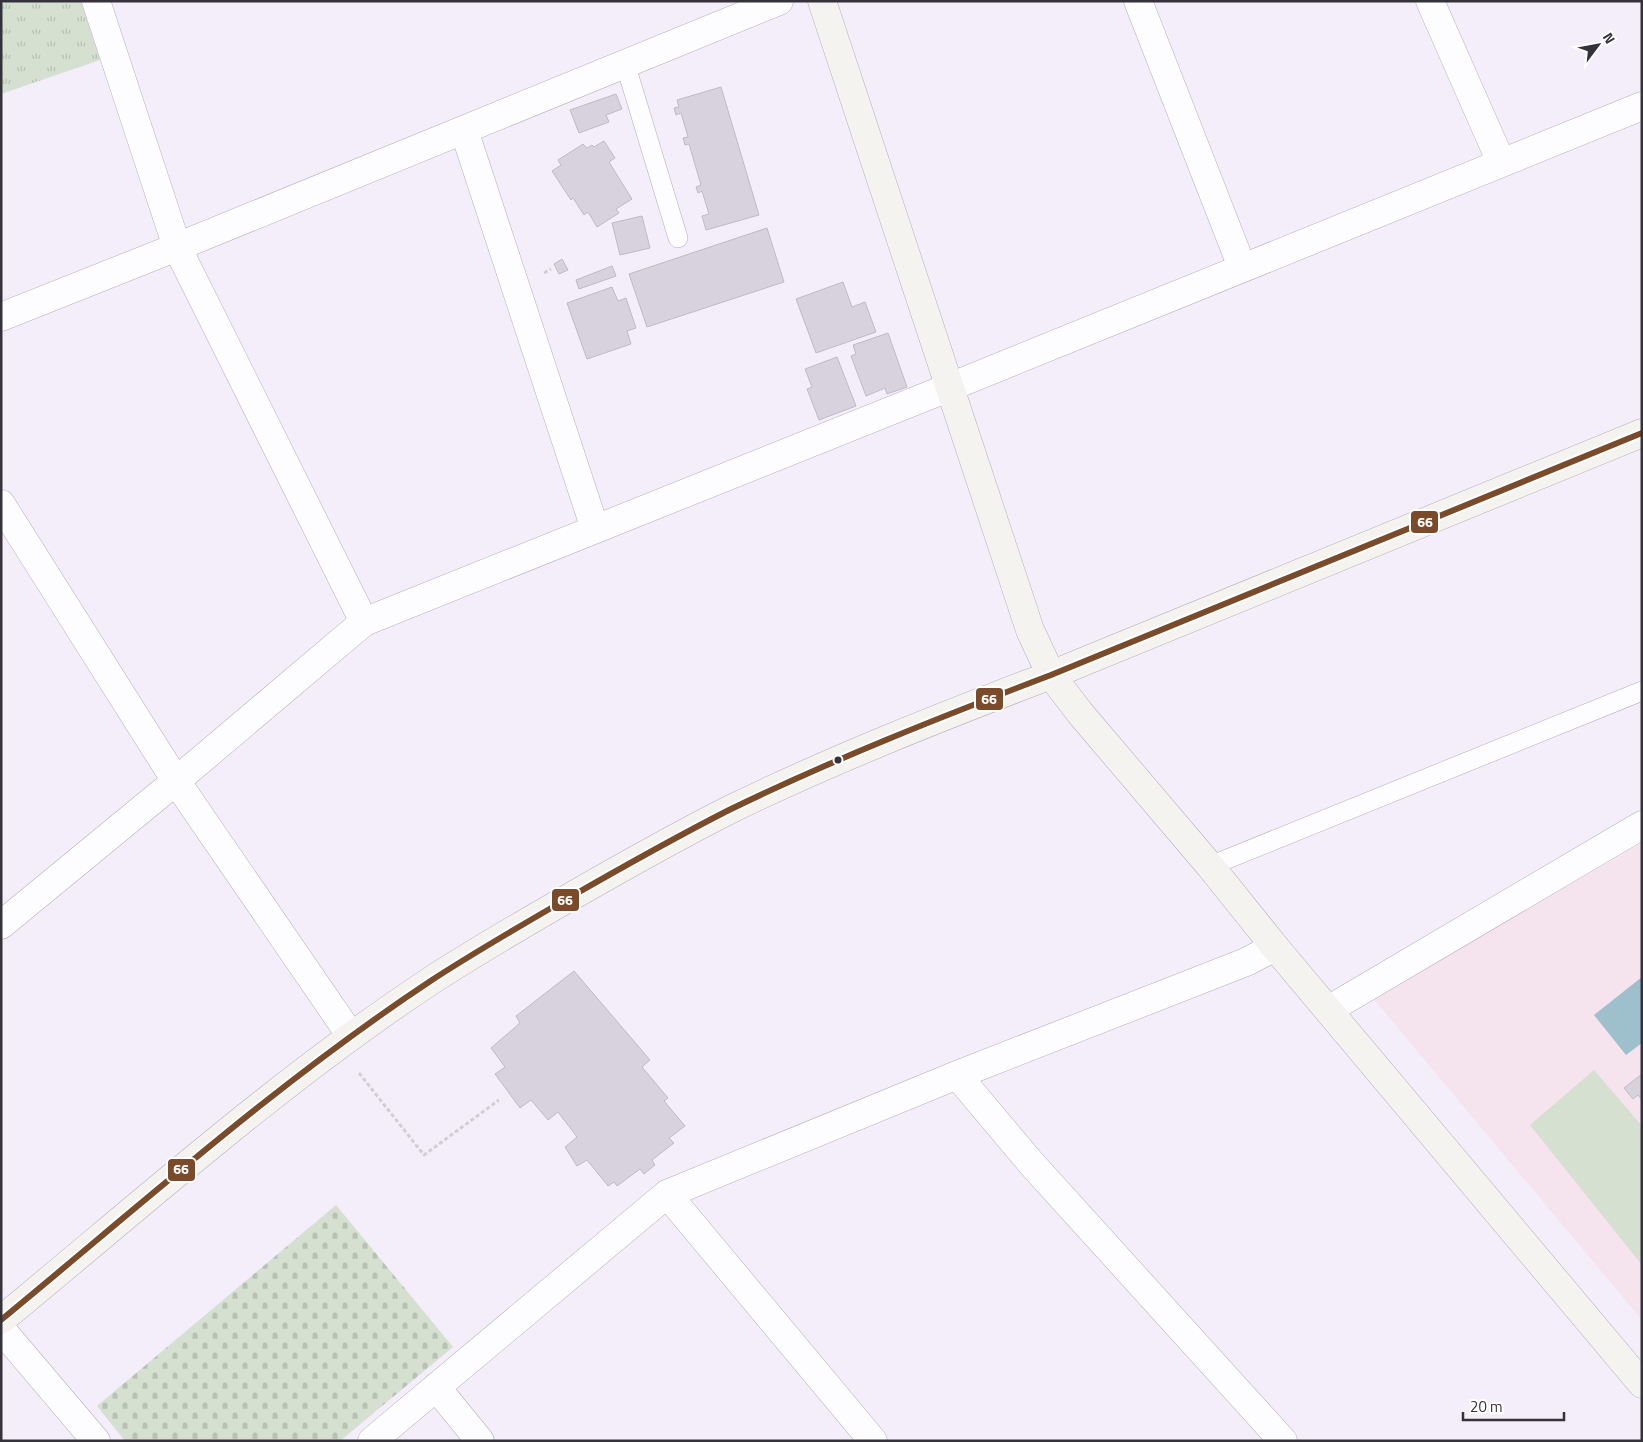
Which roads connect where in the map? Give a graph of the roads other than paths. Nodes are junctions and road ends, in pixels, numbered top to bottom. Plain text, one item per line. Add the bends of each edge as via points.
1 (96, 1) edge
2 (779, 1) edge
3 (822, 1) edge
4 (1138, 1) edge
5 (1430, 1) edge
6 (626, 63) junction
7 (1642, 106) edge
8 (464, 130) junction
9 (1501, 162) junction
10 (678, 238) dead end
11 (177, 247) junction
12 (1242, 267) junction
13 (1, 317) edge
14 (950, 387) junction
15 (1642, 432) edge
16 (1, 504) edge
17 (596, 529) junction
18 (364, 622) junction
19 (1051, 675) junction
20 (1642, 691) edge
21 (176, 780) junction
22 (1642, 825) edge
23 (1210, 866) junction
24 (3, 920) edge
25 (1275, 948) junction
26 (1328, 1010) junction
27 (351, 1036) junction
28 (957, 1075) junction
29 (667, 1194) junction
30 (1, 1320) edge
31 (1, 1329) edge
32 (1642, 1384) edge
33 (436, 1387) junction
34 (96, 1441) edge
35 (372, 1441) edge
36 (480, 1441) edge
37 (873, 1441) edge
38 (1283, 1441) edge

1 - 11 street
2 - 6 street
3 - 14 street
4 - 12 street
5 - 9 street
6 - 8 street
6 - 10 lane
7 - 9 street
8 - 11 street
8 - 17 street
9 - 12 street
11 - 13 street
11 - 18 street
12 - 14 street
14 - 17 street
14 - 19 street via 1030,630
15 - 19 street
16 - 21 street
17 - 18 street
18 - 21 street
19 - 23 street
19 - 27 street via 850,755 730,810 634,860 501,937 431,980
20 - 23 lane
21 - 24 street
21 - 27 street
22 - 26 street
23 - 25 street
25 - 26 street
25 - 28 street
26 - 32 street
27 - 30 street via 253,1111
28 - 29 street
28 - 38 street via 1031,1163
29 - 33 street
29 - 37 street
31 - 34 street
33 - 35 street
33 - 36 street

